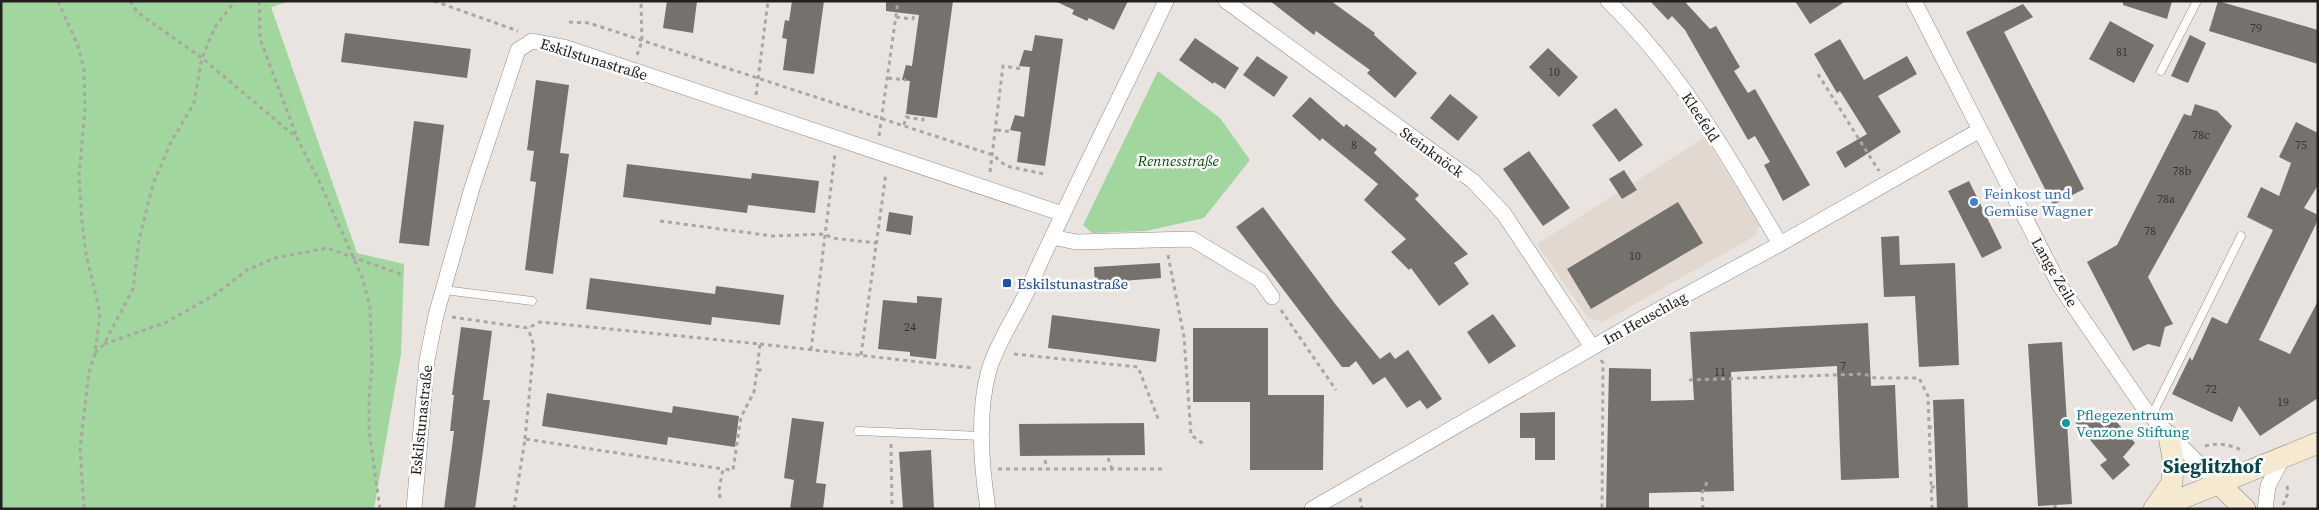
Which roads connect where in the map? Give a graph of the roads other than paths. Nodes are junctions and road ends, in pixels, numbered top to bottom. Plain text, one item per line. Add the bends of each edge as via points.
1 (1166, 1) edge
2 (1226, 1) edge
3 (1608, 1) edge
4 (1914, 1) edge
5 (2197, 1) edge
6 (2161, 71) dead end
7 (1980, 130) junction
8 (1063, 214) junction
9 (2241, 236) dead end
10 (1052, 237) junction
11 (1780, 244) junction
12 (444, 290) junction
13 (1272, 297) road end
14 (532, 301) dead end
15 (1592, 347) junction
16 (2152, 417) junction
17 (858, 431) dead end
18 (982, 436) junction
19 (2170, 436) junction
20 (2318, 443) edge
21 (2283, 457) junction
22 (2219, 484) junction
23 (414, 509) edge
24 (988, 509) edge
25 (1312, 509) edge
26 (2155, 509) edge
27 (2245, 509) edge
28 (2265, 509) edge

1 - 8 street
2 - 15 street, Steinknöck via 1473,181 1504,214
3 - 11 street, Kleefeld via 1672,72
4 - 7 street, Lange Zeile
5 - 6 lane
7 - 11 street, Im Heuschlag
7 - 16 street, Lange Zeile via 2060,286
8 - 10 street
8 - 12 street, Eskilstunastraße via 564,47 532,41 518,50 472,188
9 - 16 lane
10 - 13 street via 1076,242 1192,239 1260,280
10 - 18 street via 989,370
11 - 15 street, Im Heuschlag
12 - 14 lane
12 - 23 street, Eskilstunastraße via 426,360
15 - 25 street, Im Heuschlag
16 - 19 street, Lange Zeile
17 - 18 lane
18 - 24 street
19 - 22 street, Lange Zeile
19 - 26 main road via 2172,483
20 - 21 main road
21 - 22 main road
21 - 28 street via 2268,486
22 - 26 main road
22 - 27 main road, Lange Zeile

